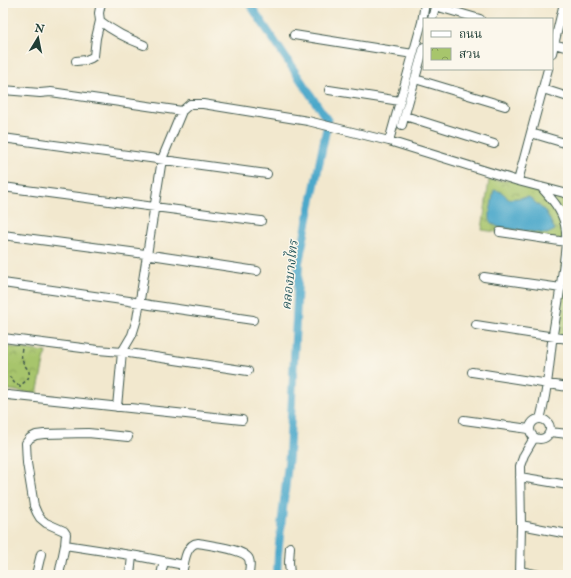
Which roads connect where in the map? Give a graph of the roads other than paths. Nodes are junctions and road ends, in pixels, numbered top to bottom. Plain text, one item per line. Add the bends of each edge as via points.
1 (101, 3) edge
2 (425, 3) edge
3 (564, 3) edge
4 (436, 4) edge
5 (432, 18) edge
6 (477, 18) edge
7 (100, 22) junction
8 (294, 35) dead end
9 (554, 44) junction
10 (144, 45) dead end
11 (553, 48) edge
12 (568, 48) edge
13 (423, 51) edge
14 (413, 54) junction
15 (76, 61) dead end
16 (548, 70) edge
17 (415, 79) junction
18 (543, 89) junction
19 (3, 90) edge
20 (330, 90) dead end
21 (568, 96) edge
22 (400, 101) junction
23 (505, 106) dead end
24 (182, 110) junction
25 (405, 116) junction
26 (402, 125) dead end
27 (531, 133) junction
28 (3, 138) edge
29 (388, 141) junction
30 (494, 144) dead end
31 (568, 144) edge
32 (162, 159) junction
33 (267, 174) dead end
34 (518, 180) junction
35 (3, 187) edge
36 (541, 187) junction
37 (568, 194) edge
38 (155, 207) junction
39 (261, 221) dead end
40 (500, 232) dead end
41 (3, 235) edge
42 (566, 242) junction
43 (147, 255) junction
44 (257, 271) dead end
45 (484, 278) dead end
46 (3, 283) edge
47 (561, 288) junction
48 (140, 303) junction
49 (253, 320) dead end
50 (476, 325) dead end
51 (553, 336) junction
52 (3, 338) edge
53 (568, 339) edge
54 (122, 352) junction
55 (248, 371) dead end
56 (472, 372) dead end
57 (547, 384) junction
58 (568, 387) edge
59 (8, 395) dead end
60 (117, 407) junction
61 (540, 419) junction
62 (242, 420) dead end
63 (464, 420) dead end
64 (529, 429) junction
65 (550, 432) junction
66 (568, 434) edge
67 (128, 437) dead end
68 (534, 438) junction
69 (520, 477) junction
70 (568, 485) edge
71 (521, 525) junction
72 (568, 534) edge
73 (65, 545) junction
74 (290, 547) dead end
75 (41, 554) dead end
76 (132, 556) junction
77 (164, 561) junction
78 (184, 565) junction
79 (520, 573) edge
80 (36, 575) edge
81 (59, 575) edge
82 (130, 575) edge
83 (161, 575) edge
84 (182, 575) edge
85 (249, 575) edge
86 (290, 575) edge
87 (539, 575) edge

1 - 7 street
2 - 14 street
3 - 9 street
4 - 5 street
4 - 6 street
7 - 10 street
7 - 15 street via 94,56
8 - 14 street
9 - 11 street
9 - 12 street
13 - 17 street
14 - 22 street
16 - 18 street
17 - 23 street
17 - 25 street
18 - 21 street
18 - 27 street
19 - 24 street via 51,92
20 - 22 street
22 - 29 street
24 - 29 street via 190,104 203,104 308,121
24 - 32 street
25 - 26 street
25 - 30 street
27 - 31 street
27 - 34 street
28 - 32 street
29 - 34 street
32 - 33 street
32 - 38 street
34 - 36 street
35 - 38 street
36 - 37 street
36 - 42 street via 556,205 565,223
38 - 39 street
38 - 43 street
40 - 42 street
41 - 43 street
42 - 47 street
43 - 44 street
43 - 48 street
45 - 47 street
46 - 48 street
47 - 51 street
48 - 49 street
48 - 54 street via 138,319
50 - 51 street
51 - 53 street
51 - 57 street
52 - 54 street
54 - 55 street
54 - 60 street
56 - 57 street
57 - 58 street
57 - 61 street
59 - 60 street
60 - 62 street
61 - 64 street via 533,422
61 - 65 street via 550,426
63 - 64 street
64 - 68 street
65 - 66 street
65 - 68 street via 544,439
67 - 73 street via 88,433 44,434 36,435 26,443 34,506 40,518 64,531
68 - 69 street via 520,466
69 - 70 street
69 - 71 street
71 - 72 street
71 - 79 street
73 - 76 street
73 - 81 street
74 - 86 street
75 - 80 street
76 - 77 street
76 - 82 street
77 - 78 street
77 - 83 street
78 - 84 street
78 - 85 street via 190,546 198,543 240,551 249,558
79 - 87 street

